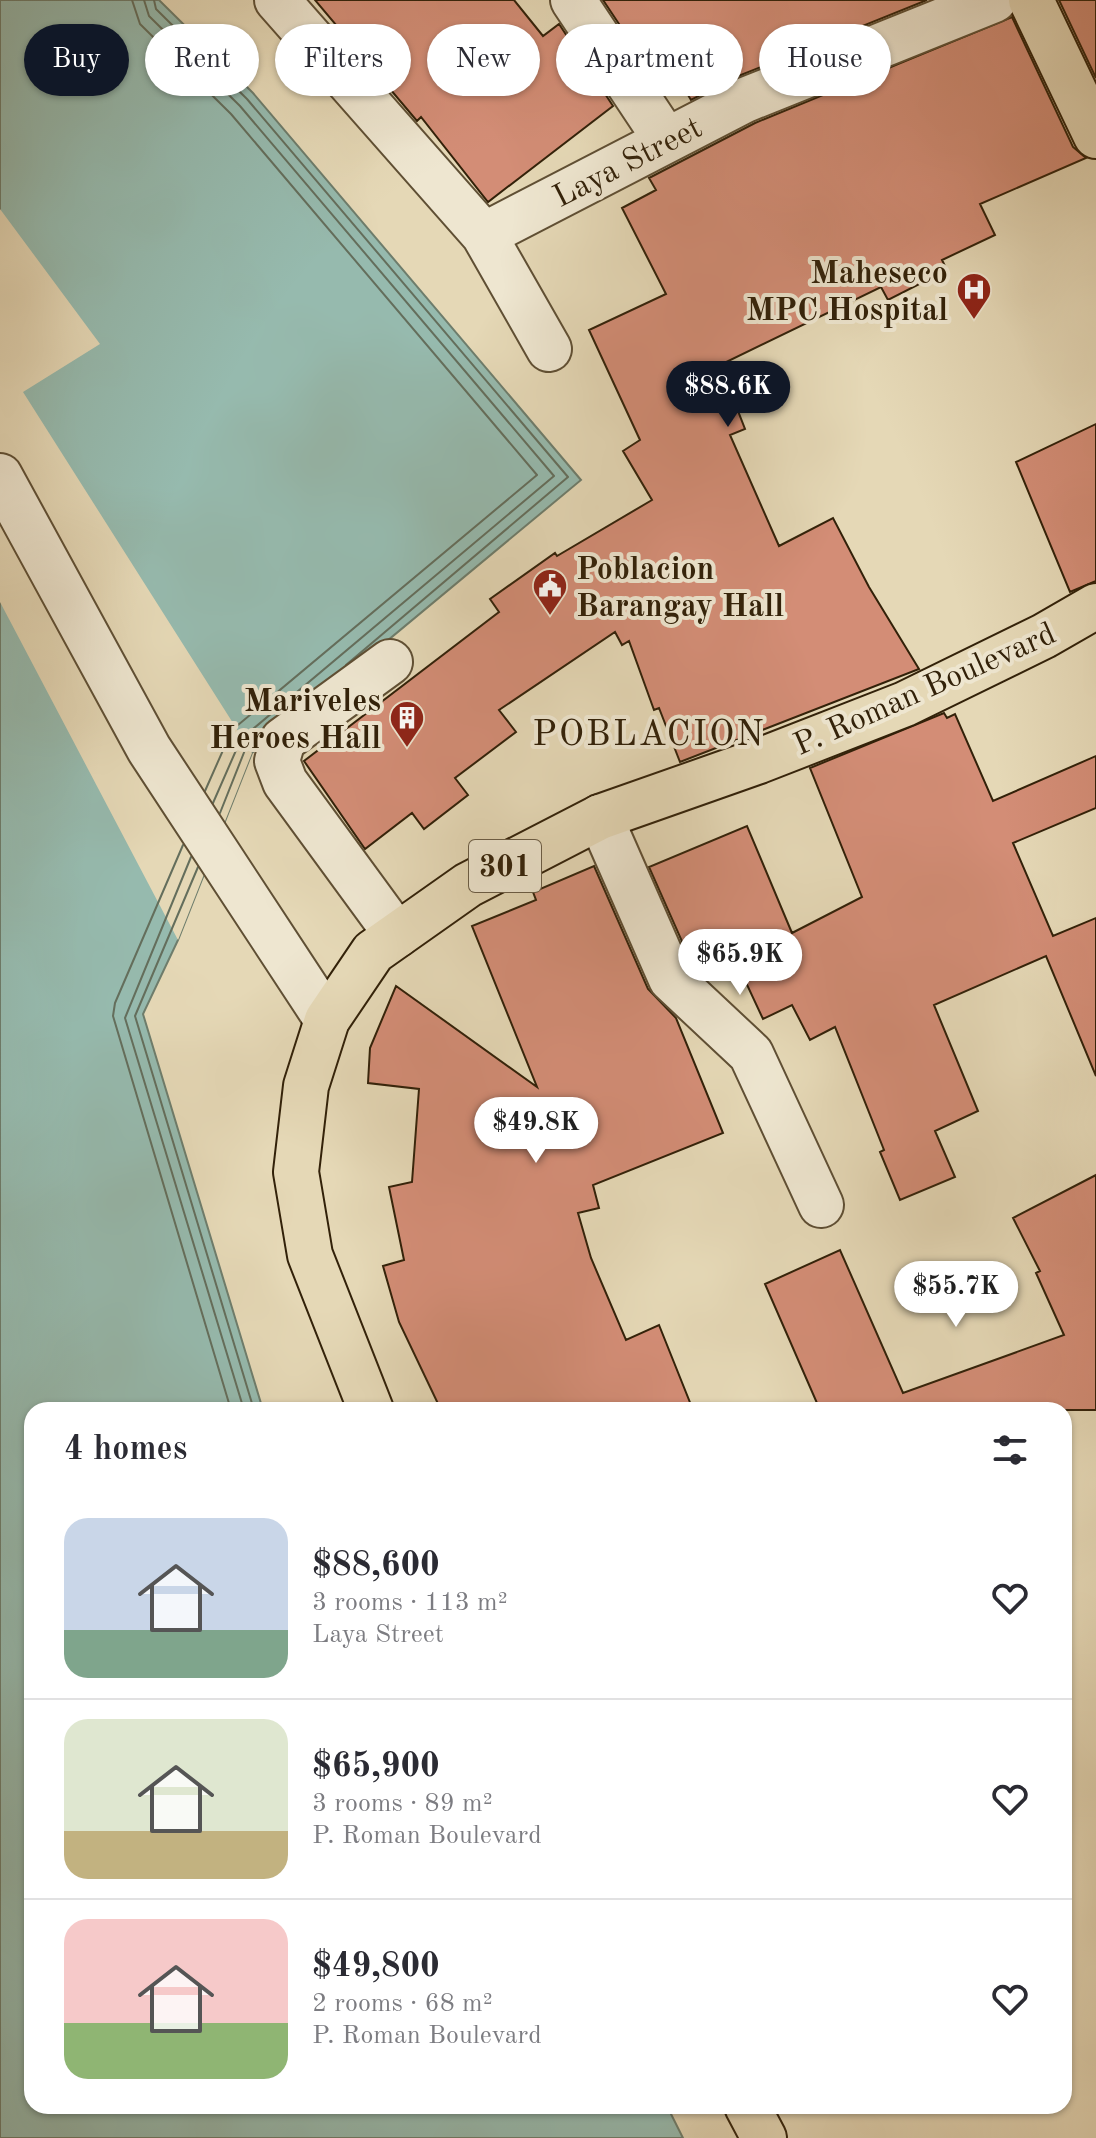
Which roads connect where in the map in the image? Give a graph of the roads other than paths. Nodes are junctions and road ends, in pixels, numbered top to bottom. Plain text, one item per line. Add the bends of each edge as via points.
1 (277, 0) edge
2 (573, 0) edge
3 (994, 0) edge
4 (1031, 0) edge
5 (1096, 136) edge
6 (666, 140) junction
7 (484, 235) junction
8 (549, 349) dead end
9 (0, 476) edge
10 (1096, 606) edge
11 (390, 662) dead end
12 (600, 817) junction
13 (397, 935) junction
14 (327, 1020) junction
15 (821, 1205) dead end
16 (368, 1402) edge
17 (751, 2114) edge
18 (764, 2138) edge

1 - 7 street
2 - 6 street
3 - 6 street, Laya Street via 745,100
4 - 5 main road
6 - 7 street, Laya Street
7 - 8 street
9 - 14 street via 149,749
10 - 12 main road, P. Roman Boulevard / 301 via 905,704
11 - 13 street via 283,740 277,761 285,782
12 - 13 main road, P. Roman Boulevard / 301 via 468,885
12 - 15 street via 671,979 751,1054
13 - 14 main road, P. Roman Boulevard / 301 via 373,952
14 - 16 main road, P. Roman Boulevard / 301 via 306,1086 296,1172 310,1255
17 - 18 main road

